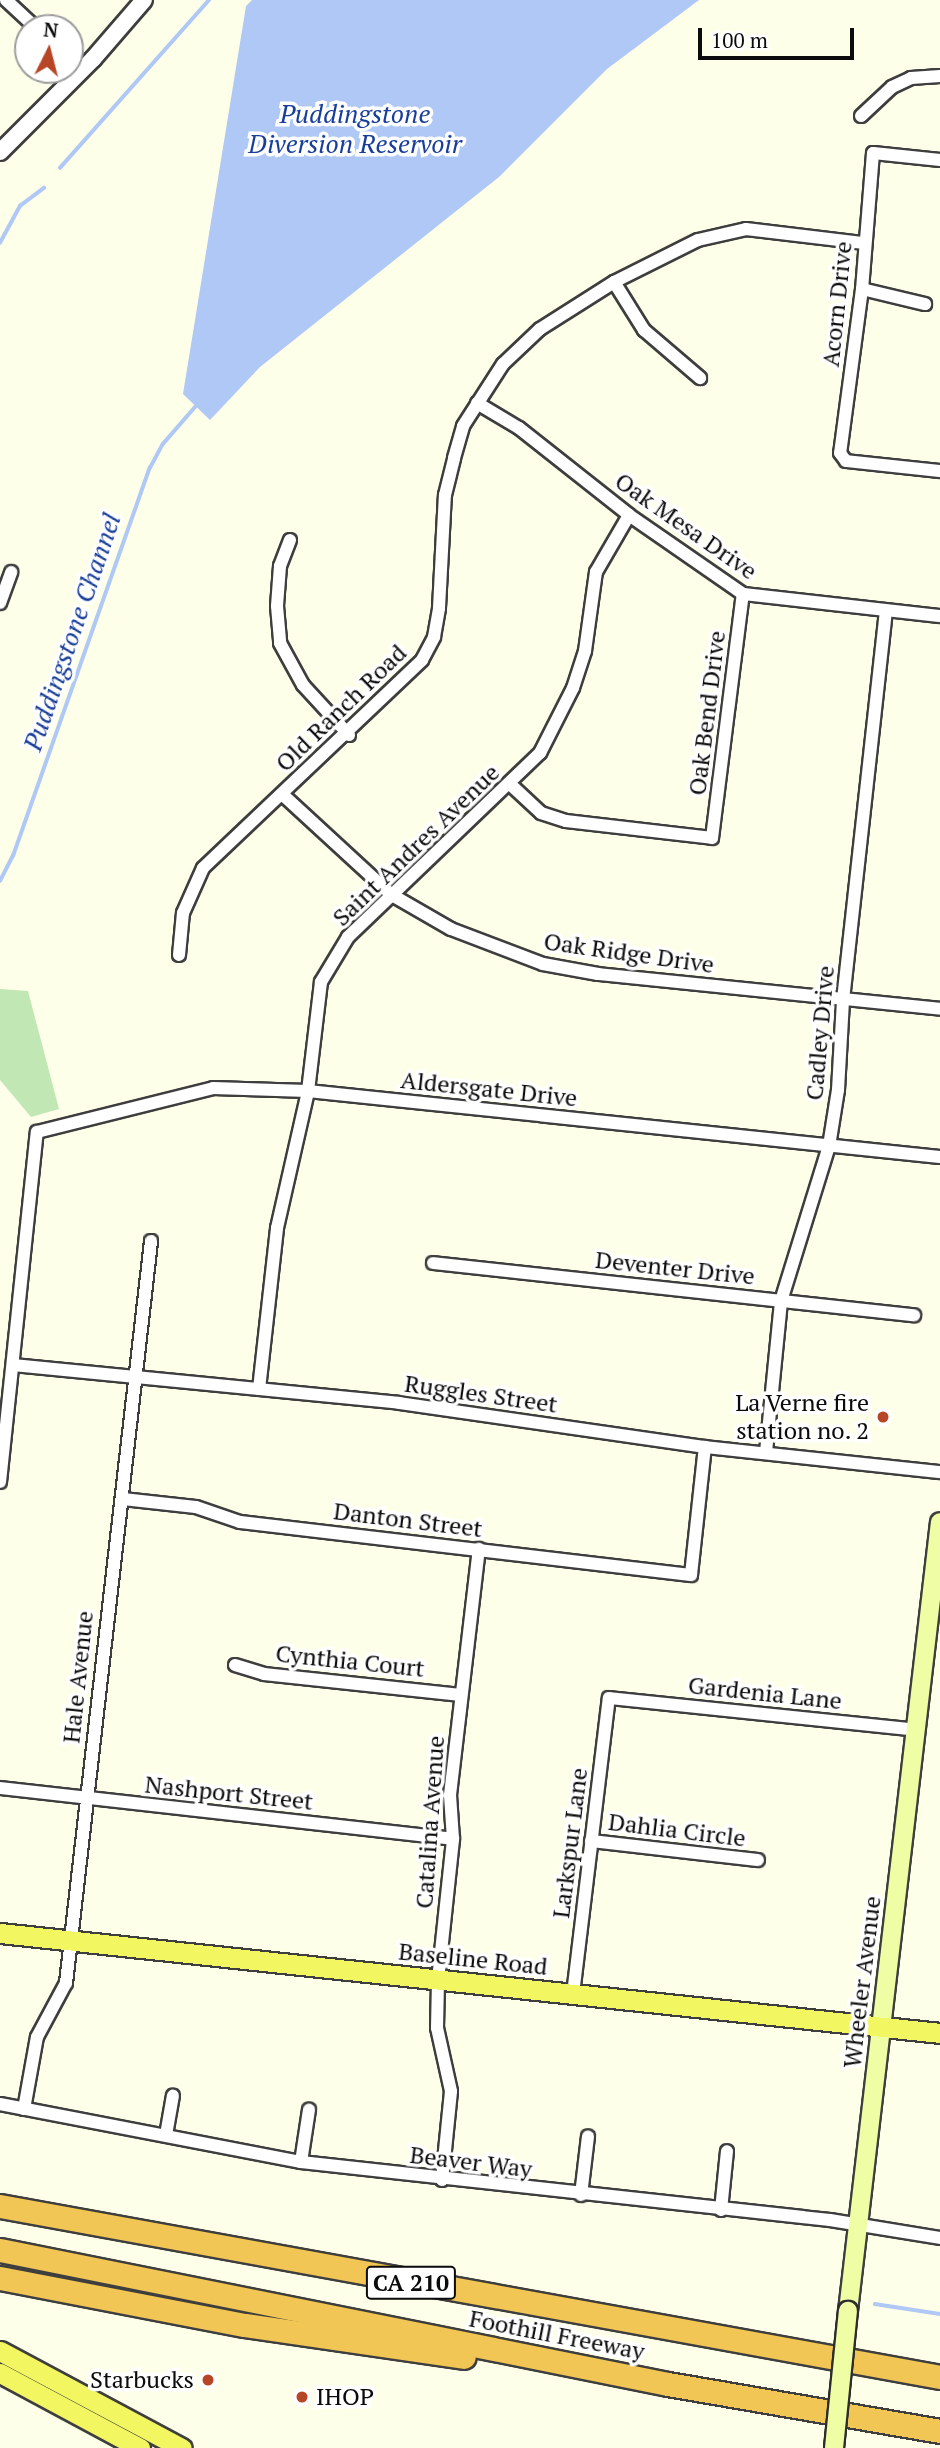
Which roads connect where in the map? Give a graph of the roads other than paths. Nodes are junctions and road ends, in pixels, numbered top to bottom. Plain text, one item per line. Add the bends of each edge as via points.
1 (6, 0) edge
2 (144, 0) edge
3 (21, 14) edge
4 (84, 56) edge
5 (940, 76) edge
6 (59, 84) edge
7 (861, 116) dead end
8 (0, 152) edge
9 (940, 160) edge
10 (864, 243) junction
11 (614, 282) junction
12 (862, 289) junction
13 (925, 304) dead end
14 (701, 378) dead end
15 (477, 403) junction
16 (940, 471) edge
17 (629, 515) junction
18 (290, 540) dead end
19 (11, 572) dead end
20 (743, 594) junction
21 (0, 603) edge
22 (886, 611) junction
23 (940, 616) edge
24 (348, 735) junction
25 (511, 785) junction
26 (282, 794) junction
27 (392, 895) junction
28 (179, 955) dead end
29 (842, 1000) junction
30 (940, 1009) edge
31 (308, 1091) junction
32 (829, 1146) junction
33 (940, 1157) edge
34 (151, 1241) dead end
35 (433, 1263) dead end
36 (781, 1301) junction
37 (914, 1315) dead end
38 (14, 1365) junction
39 (135, 1377) junction
40 (259, 1389) junction
41 (705, 1447) junction
42 (766, 1452) junction
43 (940, 1472) edge
44 (0, 1482) edge
45 (123, 1499) junction
46 (940, 1522) edge
47 (479, 1549) junction
48 (235, 1665) dead end
49 (461, 1695) junction
50 (609, 1698) joint
51 (916, 1730) junction
52 (0, 1788) edge
53 (86, 1798) junction
54 (453, 1839) junction
55 (591, 1841) junction
56 (758, 1860) dead end
57 (0, 1933) edge
58 (71, 1941) junction
59 (438, 1980) junction
60 (573, 1994) junction
61 (881, 2026) junction
62 (940, 2033) edge
63 (173, 2096) dead end
64 (0, 2104) edge
65 (24, 2109) junction
66 (309, 2110) dead end
67 (166, 2135) junction
68 (588, 2136) dead end
69 (727, 2151) dead end
70 (301, 2162) junction
71 (442, 2180) junction
72 (581, 2195) junction
73 (0, 2206) edge
74 (721, 2210) junction
75 (0, 2220) edge
76 (857, 2225) junction
77 (0, 2236) edge
78 (940, 2238) edge
79 (0, 2250) edge
80 (0, 2278) edge
81 (0, 2351) edge
82 (823, 2357) junction
83 (0, 2373) edge
84 (940, 2377) edge
85 (668, 2384) junction
86 (940, 2417) edge
87 (940, 2431) edge
88 (140, 2448) edge
89 (182, 2448) edge
90 (834, 2448) edge

1 - 3 street
2 - 4 street
5 - 7 street via 911,78 892,87
6 - 8 street
9 - 10 street, Acorn Drive via 873,153
10 - 11 street, Old Ranch Road via 746,229 698,240
10 - 12 street, Acorn Drive
11 - 14 street via 644,330
11 - 15 street, Old Ranch Road via 540,329 503,364
12 - 13 street
12 - 16 street, Acorn Drive via 842,458
15 - 17 street, Oak Mesa Drive via 519,428
15 - 24 street, Old Ranch Road via 463,426 445,495 434,637 422,660
17 - 20 street, Oak Mesa Drive
17 - 25 street, Saint Andres Avenue via 596,572 585,651 573,688 540,752
18 - 24 street via 280,566 276,606 280,642 303,685
19 - 21 street
20 - 22 street, Oak Mesa Drive
20 - 25 street, Oak Bend Drive via 712,838 566,821 541,813
22 - 23 street, Oak Mesa Drive
22 - 29 street, Cadley Drive
24 - 26 street, Old Ranch Road
25 - 27 street, Saint Andres Avenue
26 - 27 street, Oak Ridge Drive
26 - 28 street, Old Ranch Road via 203,869 191,888
27 - 29 street, Oak Ridge Drive via 451,929 543,964
27 - 31 street, Saint Andres Avenue via 348,937 321,982
29 - 30 street, Oak Ridge Drive
29 - 32 street, Cadley Drive via 838,1090
31 - 32 street, Aldersgate Drive
31 - 38 street, Aldersgate Drive via 213,1088 37,1132
31 - 40 street, Saint Andres Avenue via 276,1228
32 - 33 street, Aldersgate Drive
32 - 36 street, Cadley Drive
34 - 39 street, Hale Avenue
35 - 36 street, Deventer Drive
36 - 37 street, Deventer Drive
36 - 42 street, Cadley Drive
38 - 39 street, Ruggles Street
38 - 44 street
39 - 40 street, Ruggles Street
39 - 45 street, Hale Avenue
40 - 41 street, Ruggles Street via 399,1403
41 - 42 street, Ruggles Street
41 - 47 street, Danton Street via 691,1575
42 - 43 street, Ruggles Street
45 - 47 street, Danton Street via 196,1507 240,1522
45 - 53 street, Hale Avenue
46 - 51 main road, Wheeler Avenue
47 - 49 street, Catalina Avenue
48 - 49 street, Cynthia Court via 264,1674
49 - 54 street, Catalina Avenue via 450,1795
50 - 51 street, Gardenia Lane
50 - 55 street, Larkspur Lane
51 - 61 main road, Wheeler Avenue
52 - 53 street, Nashport Street
53 - 54 street, Nashport Street
53 - 58 street, Hale Avenue
54 - 59 street, Catalina Avenue
55 - 56 street, Dahlia Circle
55 - 60 street, Larkspur Lane
57 - 58 main road, Baseline Road
58 - 59 main road, Baseline Road
58 - 65 street, Hale Avenue via 66,1983 37,2036
59 - 60 main road, Baseline Road
59 - 71 street, Catalina Avenue via 437,2028 451,2091
60 - 61 main road, Baseline Road
61 - 62 main road, Baseline Road
61 - 76 main road, Wheeler Avenue
63 - 67 street
64 - 65 street, Beaver Way
65 - 67 street, Beaver Way
66 - 70 street
67 - 70 street, Beaver Way
68 - 72 street
69 - 74 street
70 - 71 street, Beaver Way
71 - 72 street, Beaver Way
72 - 74 street, Beaver Way
73 - 82 highway, Foothill Freeway / CA 210
74 - 76 street, Beaver Way
75 - 82 highway via 682,2347 803,2367
76 - 78 street, Beaver Way
76 - 90 main road, Wheeler Avenue, bridge
77 - 86 highway via 467,2332
79 - 85 highway, Foothill Freeway / CA 210
80 - 85 highway via 244,2325
81 - 89 main road
82 - 84 highway, Foothill Freeway / CA 210
83 - 88 main road
85 - 87 highway, Foothill Freeway / CA 210

